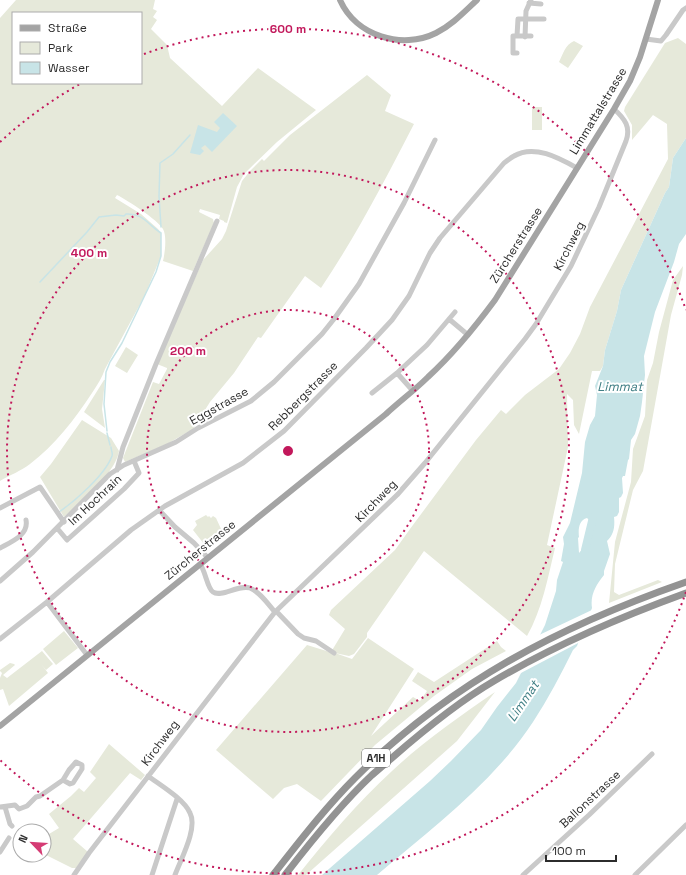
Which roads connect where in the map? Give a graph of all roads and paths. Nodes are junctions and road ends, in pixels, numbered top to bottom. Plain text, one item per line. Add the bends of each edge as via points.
1 (340, 0) edge
2 (477, 0) edge
3 (655, 1) edge
4 (530, 2) edge
5 (541, 4) dead end
6 (686, 8) edge
7 (525, 19) junction
8 (544, 19) dead end
9 (517, 36) junction
10 (646, 39) junction
11 (517, 53) dead end
12 (614, 109) junction
13 (436, 140) dead end
14 (578, 166) junction
15 (217, 221) dead end
16 (455, 312) dead end
17 (449, 318) junction
18 (468, 335) junction
19 (397, 373) junction
20 (413, 392) junction
21 (372, 393) dead end
22 (134, 461) junction
23 (117, 470) junction
24 (0, 508) edge
25 (159, 510) junction
26 (26, 520) dead end
27 (64, 522) junction
28 (57, 528) junction
29 (0, 548) edge
30 (208, 558) junction
31 (200, 564) junction
32 (0, 581) edge
33 (686, 582) edge
34 (686, 593) edge
35 (47, 602) junction
36 (275, 612) junction
37 (0, 638) edge
38 (334, 653) dead end
39 (87, 655) junction
40 (0, 726) edge
41 (652, 754) dead end
42 (148, 776) junction
43 (63, 780) dead end
44 (177, 798) junction
45 (2, 807) edge
46 (686, 825) edge
47 (12, 826) dead end
48 (9, 838) dead end
49 (0, 852) edge
50 (74, 875) edge
51 (152, 875) edge
52 (175, 875) edge
53 (273, 875) edge
54 (285, 875) edge
55 (524, 875) edge
56 (635, 875) edge

1 - 2 main road via 351,17 369,31 390,39 407,41 438,32
3 - 10 main road, Limmattalstrasse
4 - 5 street
4 - 7 street
6 - 10 street via 661,41
7 - 8 street
7 - 9 street via 518,19
7 - 9 street via 528,36
9 - 11 street via 513,36 513,53
10 - 12 main road, Limmattalstrasse via 636,69
12 - 14 main road, Limmattalstrasse
12 - 36 street, Kirchweg via 628,126 626,142 600,207 571,266 536,324 397,495
13 - 22 street, Eggstrasse via 359,284 322,334 251,401 176,442
14 - 18 main road, Zürcherstrasse via 504,286
14 - 25 street, Rebbergstrasse via 550,155 530,151 514,155 504,163 440,238 409,296 392,320 308,408 243,463
15 - 23 street via 145,390
16 - 17 street
17 - 18 street
17 - 19 street
18 - 20 main road, Zürcherstrasse
19 - 20 street
19 - 21 street
20 - 30 main road, Zürcherstrasse
22 - 23 street, Eggstrasse
22 - 28 street, Im Hochrain via 139,473 67,540
23 - 27 street, Eggstrasse via 110,474
24 - 27 street via 40,487
25 - 30 street
25 - 35 street, Rebbergstrasse via 131,530
26 - 29 street via 26,527 20,536
27 - 28 street, Eggstrasse
28 - 32 street, Eggstrasse
30 - 31 main road, Zürcherstrasse
31 - 36 street via 210,589 216,594 240,587 250,588
31 - 39 main road, Zürcherstrasse
33 - 53 highway, A1H via 574,626 501,664 455,694 382,752 329,806
34 - 54 highway, A1H via 599,627 535,658 493,682 437,721 373,774 326,824
35 - 37 street, Rebbergstrasse
35 - 39 street
36 - 38 street via 298,634 316,640
36 - 42 street, Kirchweg
39 - 40 main road, Zürcherstrasse
41 - 55 street, Ballonstrasse
42 - 44 street
42 - 50 street, Kirchweg
43 - 45 street via 36,797 27,806
44 - 51 street
44 - 52 street via 188,808 192,822 191,832
45 - 47 street
46 - 56 street
48 - 49 street

